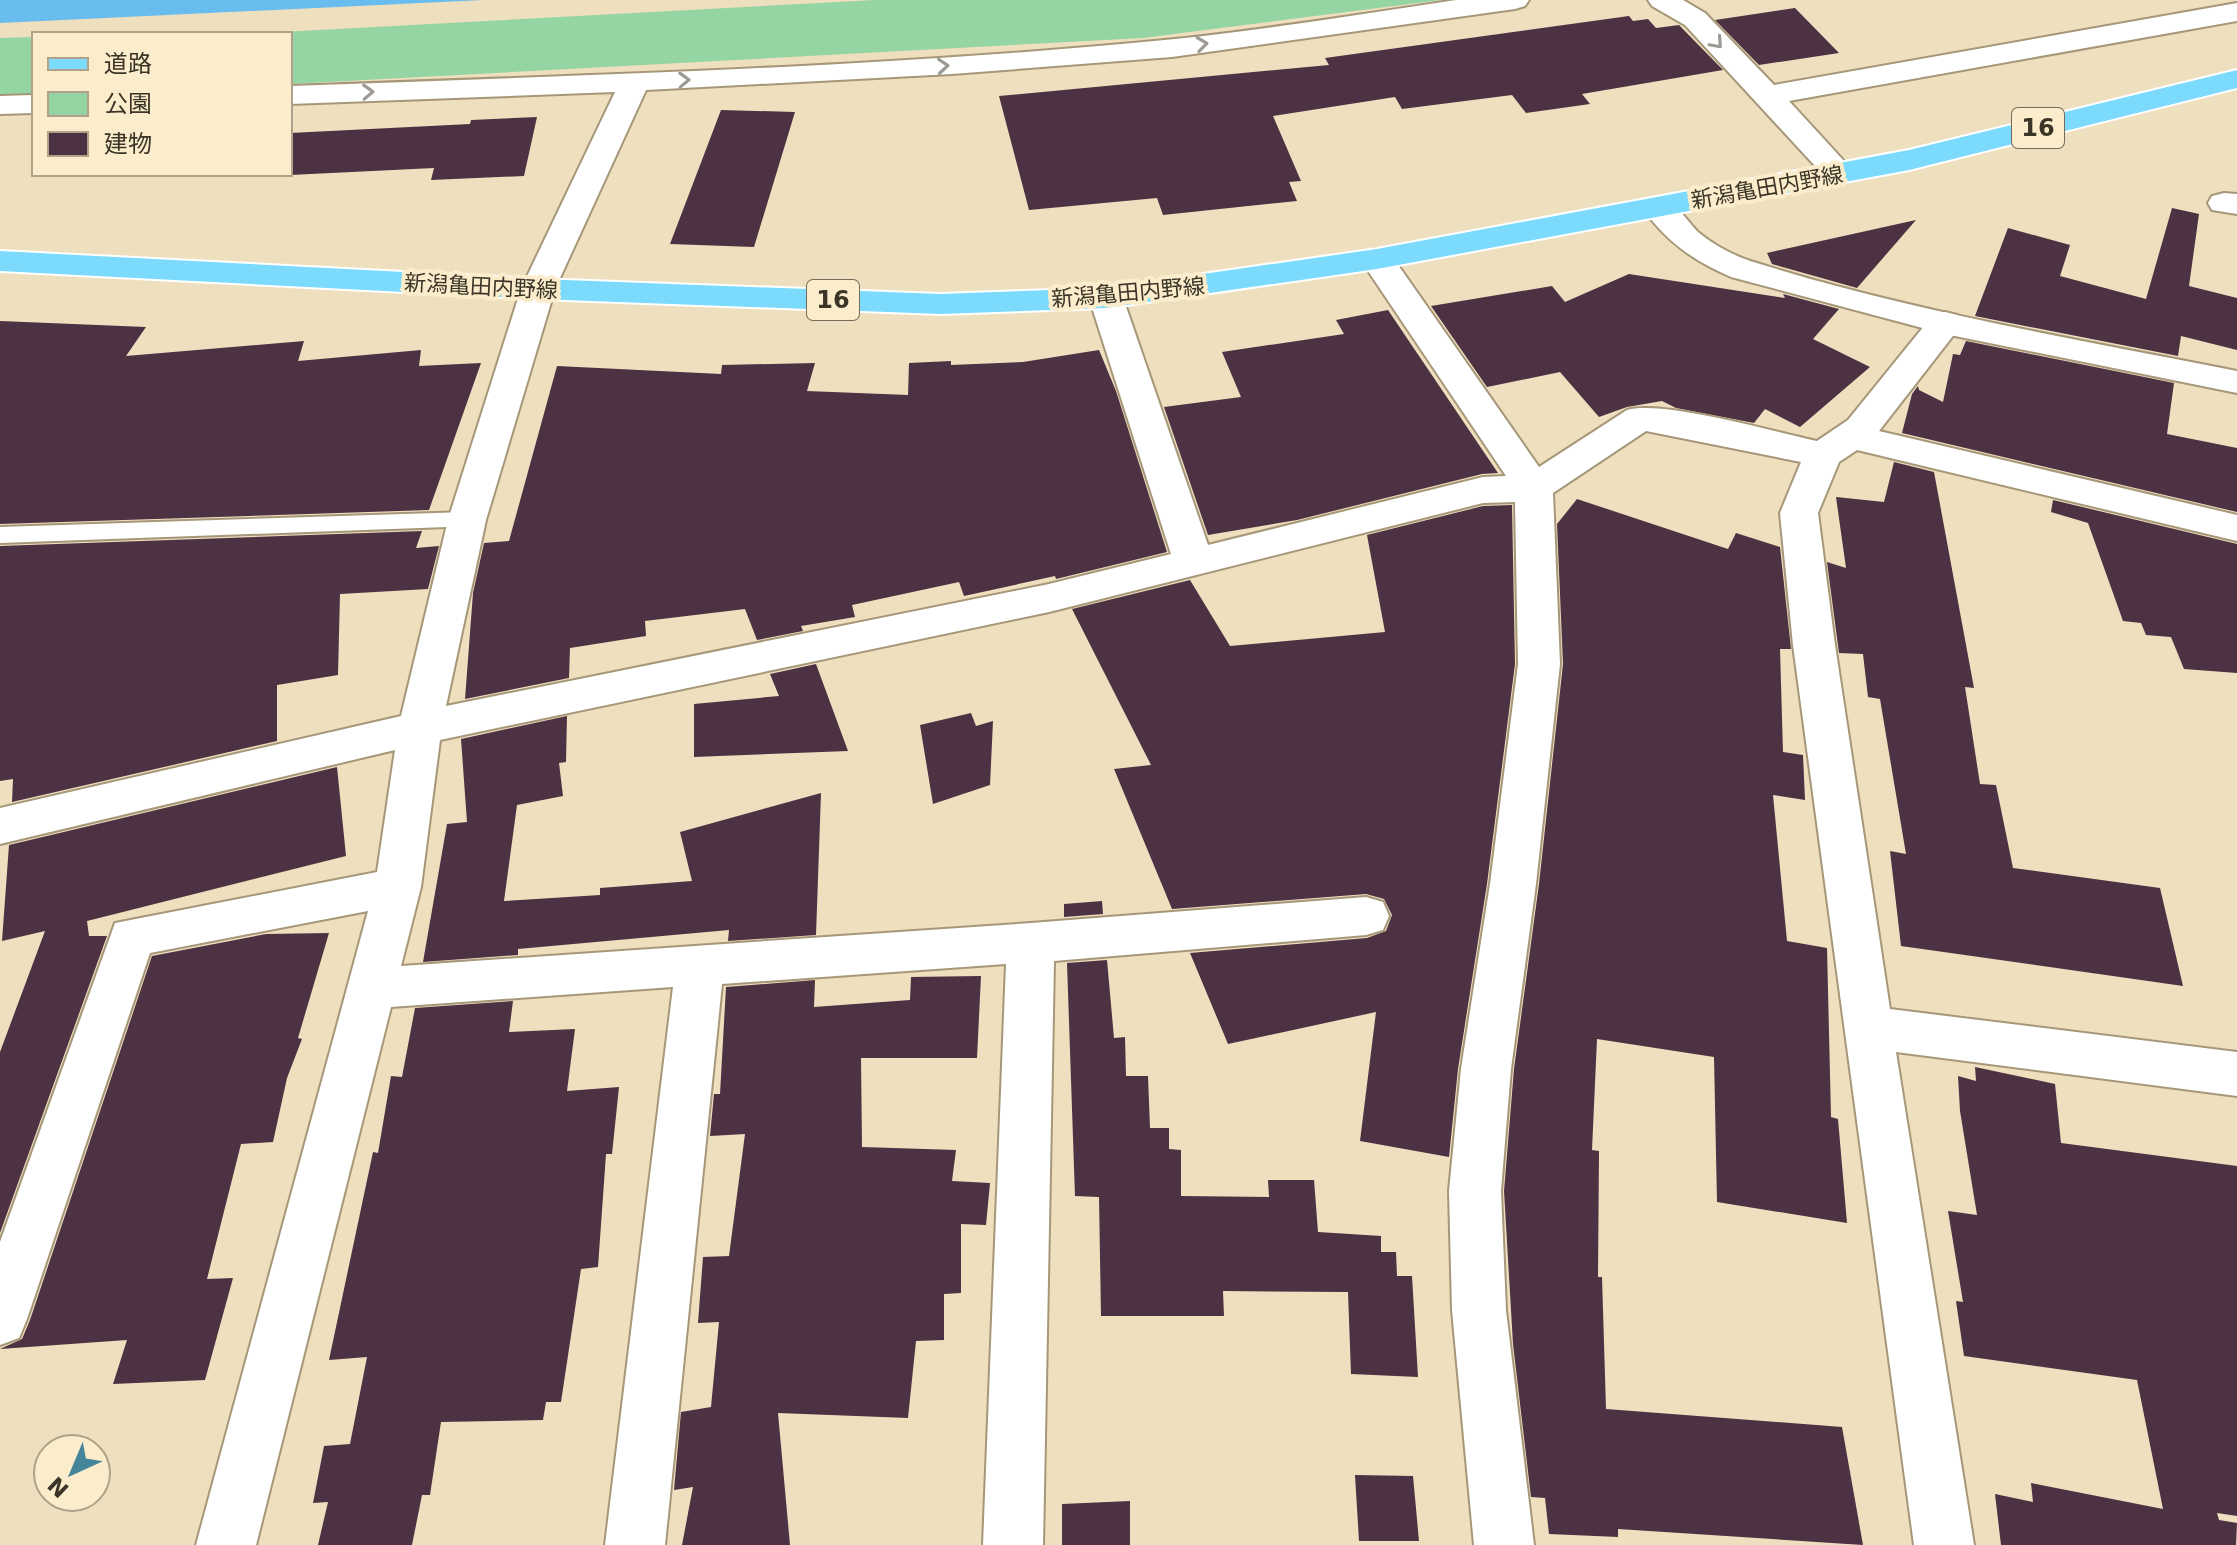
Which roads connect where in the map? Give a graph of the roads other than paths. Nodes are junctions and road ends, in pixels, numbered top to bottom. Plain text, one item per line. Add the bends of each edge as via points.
1 (1515, 0) edge
2 (1662, 0) edge
3 (2237, 12) edge
4 (2237, 79) edge
5 (635, 82) junction
6 (292, 95) edge
7 (1765, 96) junction
8 (32, 104) edge
9 (0, 105) edge
10 (1839, 173) junction
11 (1658, 207) junction
12 (1377, 259) junction
13 (0, 261) edge
14 (538, 289) junction
15 (1106, 298) junction
16 (1945, 323) junction
17 (2237, 382) edge
18 (1836, 446) junction
19 (1534, 488) junction
20 (467, 520) junction
21 (2237, 528) edge
22 (0, 535) edge
23 (1194, 562) junction
24 (420, 728) junction
25 (0, 826) edge
26 (398, 887) junction
27 (1366, 916) dead end
28 (1031, 943) junction
29 (700, 966) junction
30 (374, 988) junction
31 (1868, 1027) junction
32 (2237, 1074) edge
33 (0, 1319) edge
34 (226, 1545) edge
35 (635, 1545) edge
36 (1013, 1545) edge
37 (1504, 1545) edge
38 (1944, 1545) edge

5 -> 1 street via 823,74 1177,47
2 -> 7 street via 1695,19
3 - 7 street
4 - 10 main road, 新潟亀田内野線 / 16
6 -> 5 street
5 - 14 street
7 - 10 street
8 - 9 street
10 - 11 main road, 新潟亀田内野線 / 16
11 - 12 main road, 新潟亀田内野線 / 16
11 - 16 street via 1687,239 1743,270
12 - 15 main road, 新潟亀田内野線 / 16
12 - 19 street
13 - 14 main road, 新潟亀田内野線 / 16
14 - 15 main road, 新潟亀田内野線 / 16 via 940,304
14 - 20 street
15 - 23 street
16 - 17 street
16 - 18 street via 1861,429
18 - 19 street via 1640,418
18 - 21 street
18 - 31 street via 1799,513
19 - 23 street via 1483,490
19 - 37 street via 1539,664 1475,1191 1479,1310
20 - 22 lane
20 - 24 street
23 - 24 street via 1049,598
24 - 25 street
24 - 26 street
26 - 30 street
26 - 33 street via 132,937
27 - 28 street
28 - 29 street
28 - 36 street
29 - 30 street
29 - 35 street
30 - 34 street
31 - 32 street
31 - 38 street

